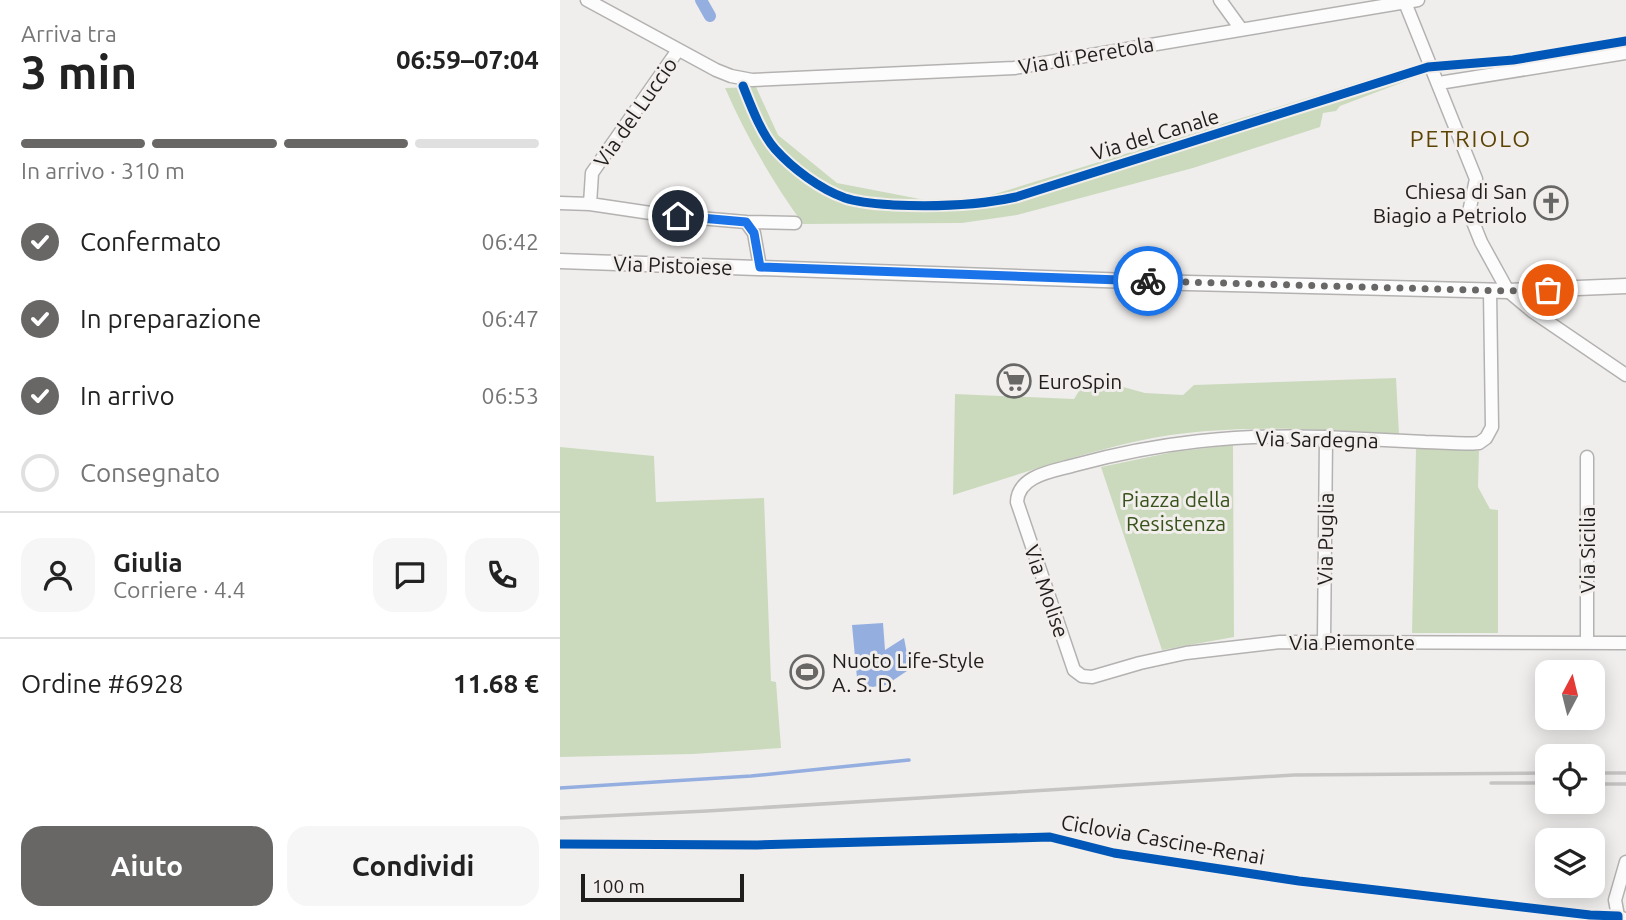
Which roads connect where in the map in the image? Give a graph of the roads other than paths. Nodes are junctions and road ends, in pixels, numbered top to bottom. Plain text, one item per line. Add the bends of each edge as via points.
1 (587, 0) edge
2 (1220, 0) edge
3 (1409, 1) edge
4 (1241, 29) junction
5 (678, 50) junction
6 (1626, 53) edge
7 (1439, 83) junction
8 (560, 203) edge
9 (590, 204) junction
10 (746, 222) junction
11 (795, 223) dead end
12 (560, 261) edge
13 (760, 267) junction
14 (1626, 286) edge
15 (1490, 290) junction
16 (1508, 291) junction
17 (1626, 376) edge
18 (1326, 438) junction
19 (1587, 457) dead end
20 (1017, 502) joint
21 (1324, 641) junction
22 (1626, 642) edge
23 (1587, 643) junction
24 (1082, 676) joint
25 (1626, 862) edge
26 (1626, 920) edge

1 - 5 street, Via di Peretola
2 - 4 street
3 - 4 street, Via di Peretola
3 - 7 street
4 - 5 street, Via di Peretola via 1014,68 752,80 724,74
5 - 9 street, Via del Luccio via 592,173
6 - 7 street
7 - 16 street via 1476,179 1468,207 1473,224
8 - 9 street
9 - 10 street
10 - 11 street
10 - 13 street via 754,233
12 - 13 main road, Via Pistoiese
13 - 15 main road, Via Pistoiese
14 - 16 main road, Via Pistoiese
15 - 16 main road, Via Pistoiese
15 - 18 street, Via Sardegna via 1492,428 1486,439 1474,444
16 - 17 street
18 - 20 street, Via Sardegna via 1234,438 1146,448 1029,481 1020,488
18 - 21 street, Via Puglia
19 - 23 street, Via Sicilia
20 - 24 street, Via Molise via 1074,670
21 - 23 street, Via Piemonte
21 - 24 street, Via Piemonte via 1220,648
22 - 23 street, Via Piemonte
25 - 26 street via 1615,900 1618,916

